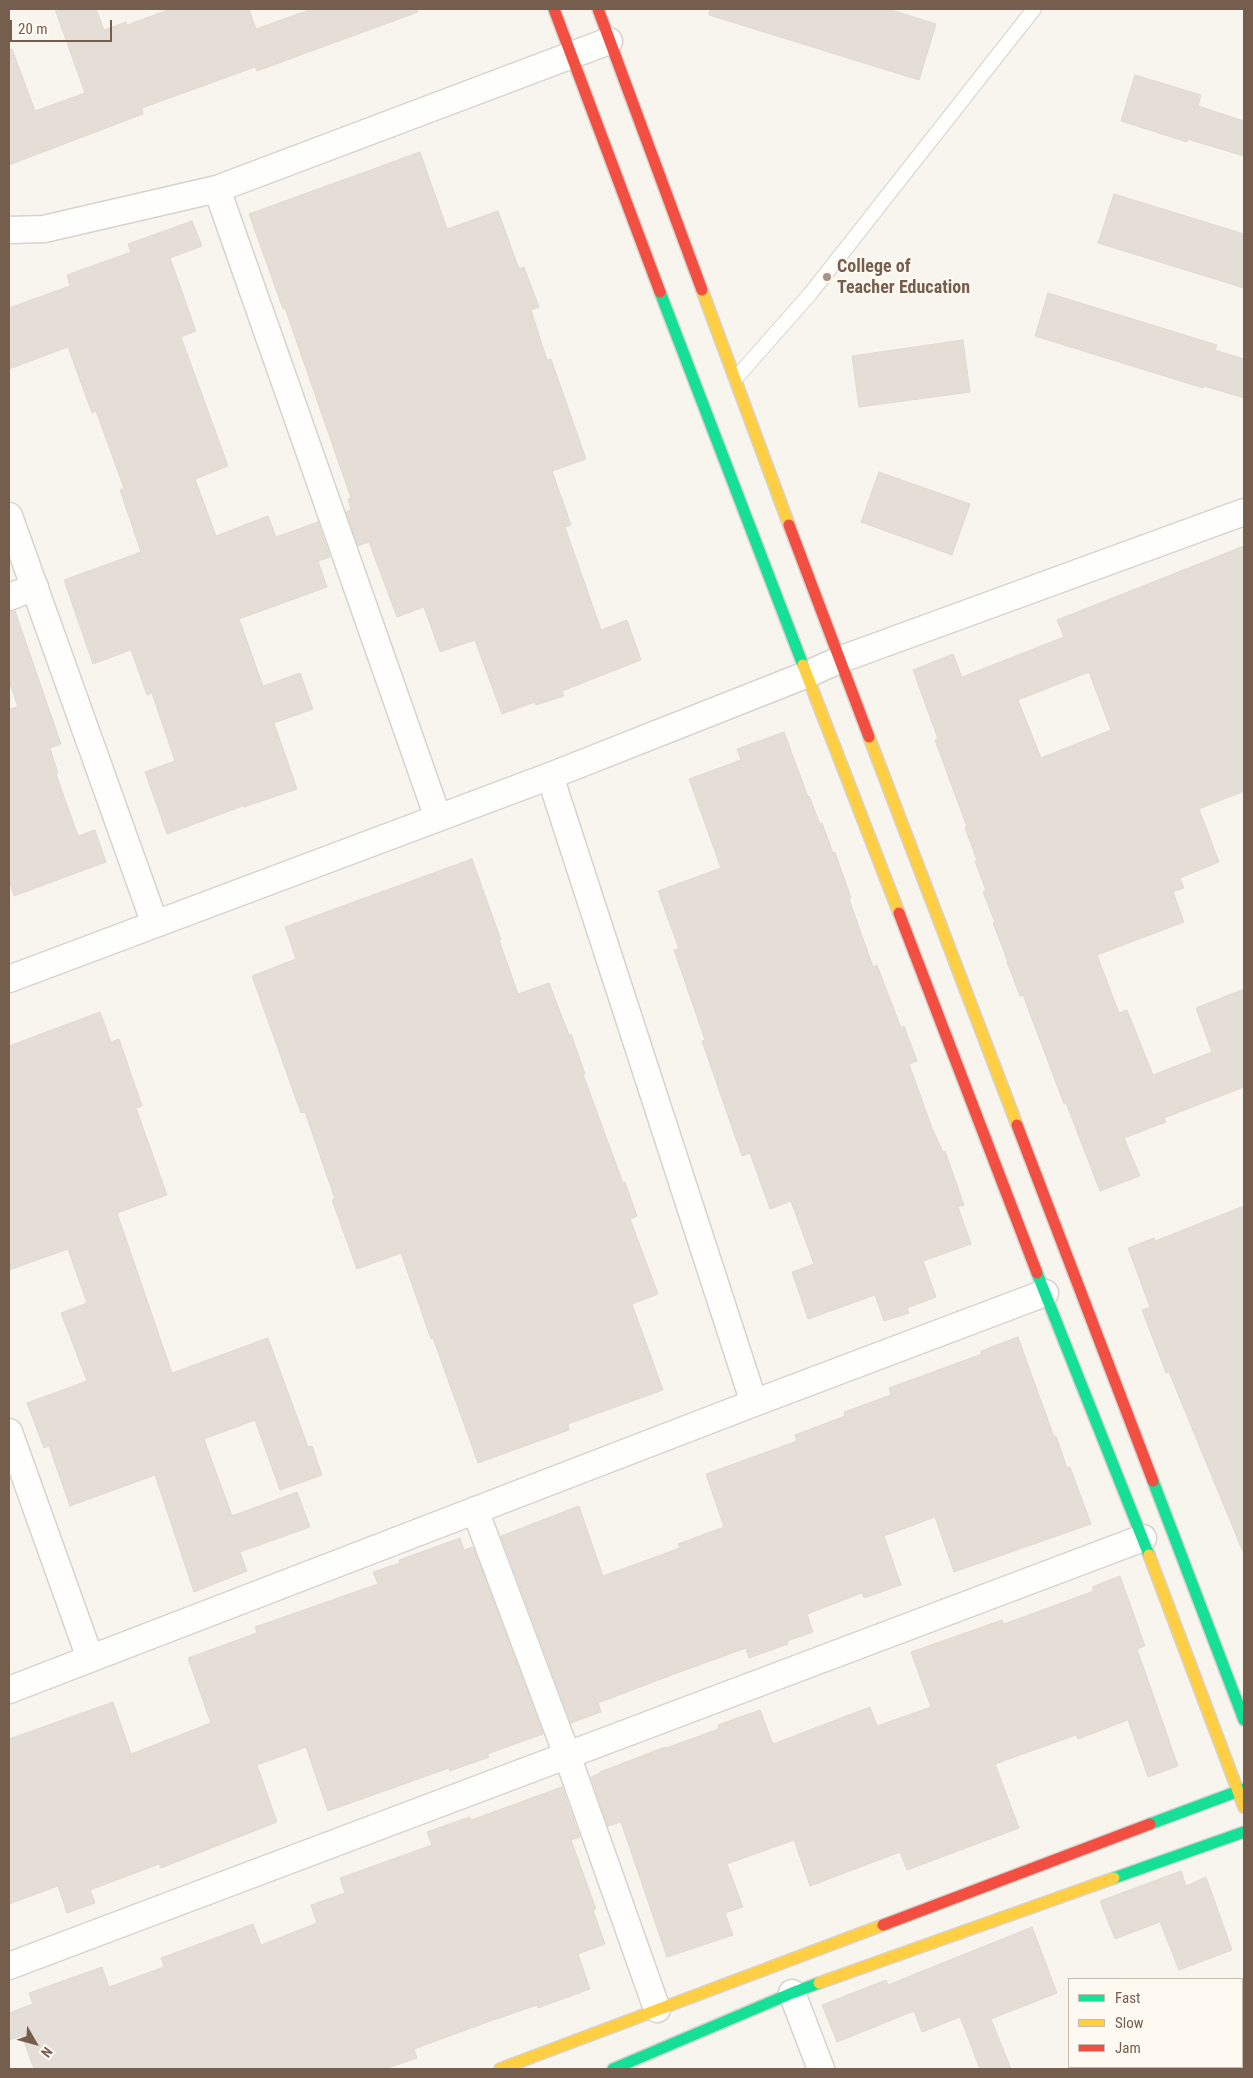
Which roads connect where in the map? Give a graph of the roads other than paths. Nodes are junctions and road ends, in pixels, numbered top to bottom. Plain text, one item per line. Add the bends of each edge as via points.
1 (554, 9) edge
2 (598, 9) edge
3 (1034, 9) edge
4 (609, 41) junction
5 (570, 55) junction
6 (217, 189) junction
7 (9, 230) edge
8 (736, 378) junction
9 (1244, 512) edge
10 (9, 516) edge
11 (34, 587) junction
12 (9, 597) edge
13 (839, 660) junction
14 (808, 674) junction
15 (550, 776) junction
16 (438, 818) junction
17 (155, 924) junction
18 (9, 979) edge
19 (1045, 1293) junction
20 (754, 1403) junction
21 (9, 1432) edge
22 (475, 1510) junction
23 (1143, 1538) junction
24 (90, 1658) junction
25 (9, 1690) edge
26 (1244, 1720) edge
27 (567, 1755) junction
28 (1241, 1790) edge
29 (1244, 1807) edge
30 (1244, 1832) edge
31 (9, 1966) edge
32 (792, 1993) junction
33 (657, 2009) junction
34 (500, 2069) edge
35 (613, 2069) edge
36 (821, 2069) edge

1 - 5 main road
2 - 4 main road
3 - 8 lane via 810,294
4 - 5 street
4 - 8 main road
5 - 6 street
5 - 14 main road
6 - 7 street via 44,229
6 - 16 street
8 - 13 main road
9 - 13 street
10 - 11 street
11 - 12 street
11 - 17 street
13 - 14 street
13 - 26 main road
14 - 15 street
14 - 19 main road
15 - 16 street
15 - 20 street
16 - 17 street
17 - 18 street
19 - 20 street
19 - 23 main road
20 - 22 street
21 - 24 street
22 - 24 street
22 - 27 street
23 - 27 street
23 - 28 main road
24 - 25 street
27 - 31 street
27 - 33 street
28 - 29 main road
28 - 33 main road
30 - 32 main road
32 - 35 main road
32 - 36 street
33 - 34 main road

